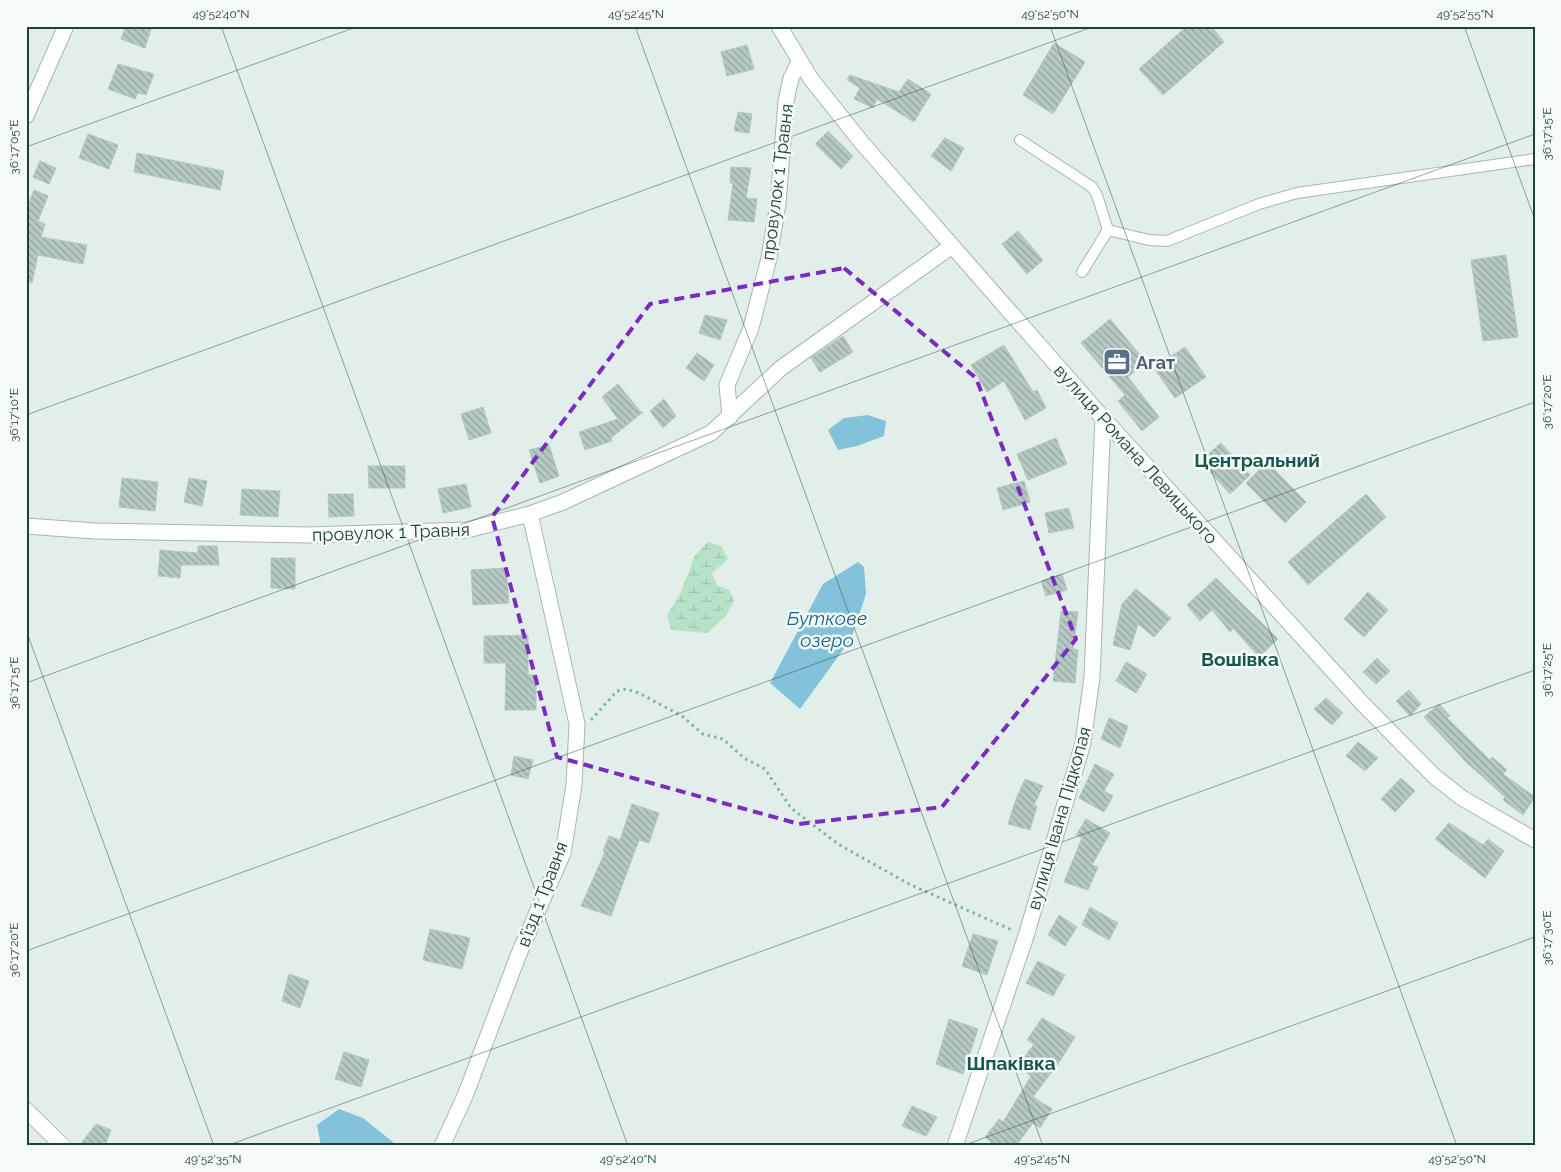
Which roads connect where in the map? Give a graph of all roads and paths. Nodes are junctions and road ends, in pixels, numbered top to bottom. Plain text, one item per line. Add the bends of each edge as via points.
1 (66, 26) edge
2 (779, 26) edge
3 (799, 62) junction
4 (26, 116) edge
5 (1020, 140) dead end
6 (1535, 159) edge
7 (1108, 230) junction
8 (952, 246) junction
9 (1082, 272) dead end
10 (730, 417) junction
11 (1103, 418) junction
12 (530, 514) junction
13 (26, 526) edge
14 (577, 724) junction
15 (1535, 840) edge
16 (1026, 936) junction
17 (26, 1110) edge
18 (63, 1146) edge
19 (442, 1146) edge
20 (955, 1146) edge

1 - 4 street
2 - 3 street, вулиця Романа Левицького
3 - 8 street, вулиця Романа Левицького via 830,105
3 - 10 street, провулок 1 Травня via 791,78 786,101 778,204 769,258 752,328 727,385
5 - 7 lane via 1092,187
6 - 7 lane via 1297,193 1250,207 1167,241
7 - 9 lane
8 - 10 street, провулок 1 Травня via 781,368
8 - 11 street, вулиця Романа Левицького
10 - 12 street, провулок 1 Травня via 711,433 563,502
11 - 15 street, вулиця Романа Левицького via 1363,704 1434,776 1462,798
11 - 16 street, вулиця Івана Підкопая via 1088,714 1080,757
12 - 13 street, провулок 1 Травня via 467,530 317,535 95,531
12 - 14 street, в’їзд 1 Травня
14 - 16 path via 594,718 617,691 639,693 682,716 703,734 723,739 744,758 765,769 791,808 838,844 909,884
14 - 19 street, в’їзд 1 Травня via 574,785 563,853
16 - 20 street, вулиця Івана Підкопая
17 - 18 street

